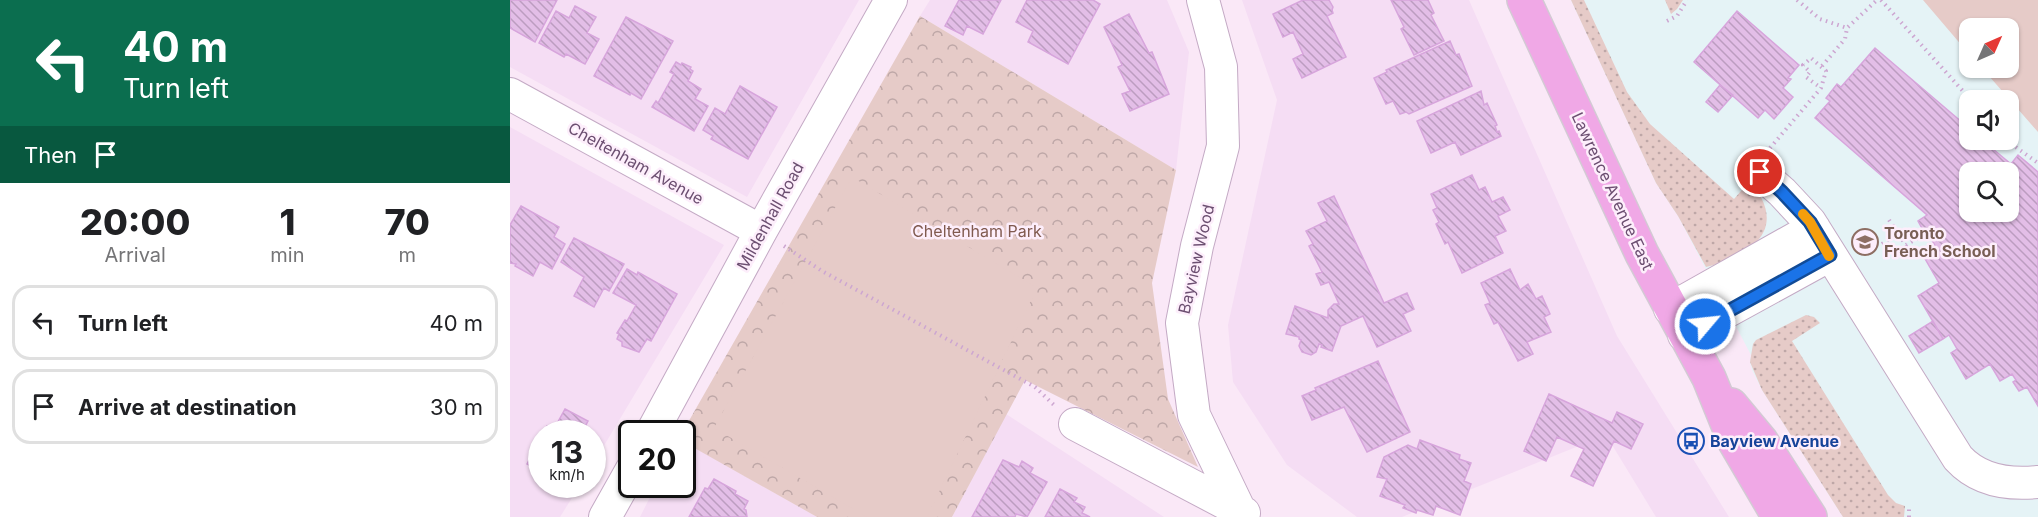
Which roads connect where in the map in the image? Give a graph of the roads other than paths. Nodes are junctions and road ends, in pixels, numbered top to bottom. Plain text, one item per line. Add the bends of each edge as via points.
1 (891, 0) edge
2 (1203, 0) edge
3 (1524, 0) edge
4 (510, 94) edge
5 (1764, 160) road end
6 (1814, 228) junction
7 (761, 231) junction
8 (1830, 255) junction
9 (1677, 322) junction
10 (1708, 378) junction
11 (659, 420) edge
12 (1075, 424) road end
13 (2038, 482) edge
14 (618, 494) edge
15 (1245, 514) edge
16 (605, 517) edge
17 (1779, 517) edge
18 (1809, 517) edge

1 - 7 street, Mildenhall Road
2 - 15 street, Bayview Wood via 1221,67 1223,146 1182,323 1194,415
3 - 9 main road, Lawrence Avenue East via 1641,254
4 - 7 street, Cheltenham Avenue
5 - 6 street via 1782,192
6 - 8 street
6 - 9 street
7 - 11 street, Mildenhall Road
8 - 9 street
8 - 13 street via 1964,464 1994,481
9 - 10 main road, Lawrence Avenue East
10 - 17 main road, Lawrence Avenue East via 1735,442
10 - 18 main road, Lawrence Avenue East via 1761,441
12 - 15 street, Bayview Wood
14 - 16 street

